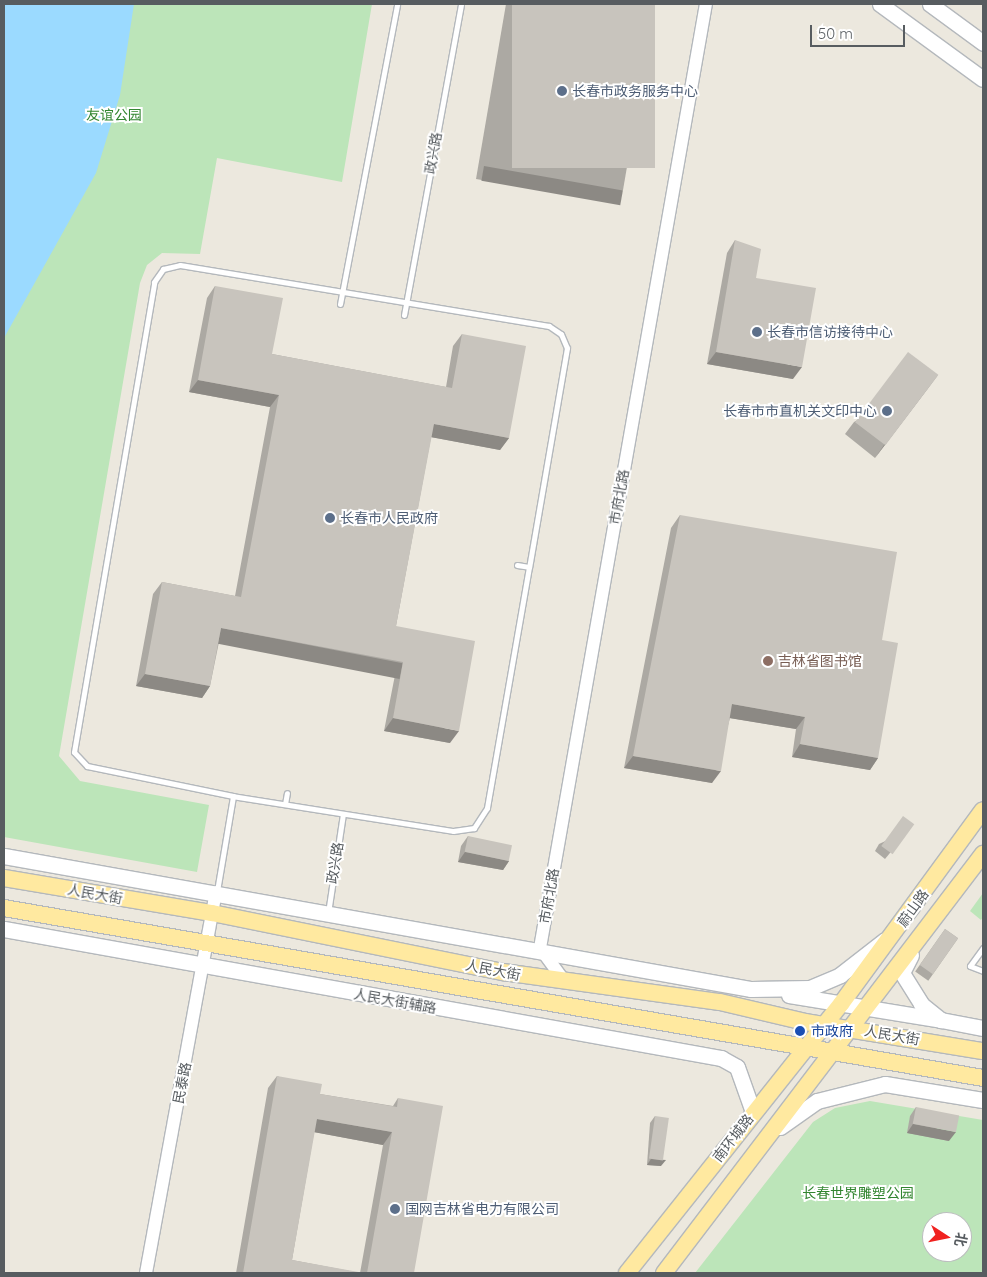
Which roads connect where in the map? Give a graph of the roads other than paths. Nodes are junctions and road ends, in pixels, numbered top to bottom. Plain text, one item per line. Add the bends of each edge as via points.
1 (398, 4) edge
2 (461, 4) edge
3 (706, 4) edge
4 (880, 4) edge
5 (930, 4) edge
6 (983, 43) edge
7 (983, 78) edge
8 (342, 290) junction
9 (406, 302) junction
10 (340, 304) dead end
11 (404, 315) dead end
12 (517, 565) dead end
13 (529, 567) junction
14 (287, 793) dead end
15 (233, 796) junction
16 (285, 804) junction
17 (983, 810) edge
18 (343, 814) junction
19 (983, 854) edge
20 (4, 856) edge
21 (4, 878) edge
22 (216, 892) junction
23 (4, 908) edge
24 (212, 913) junction
25 (328, 913) junction
26 (4, 929) edge
27 (896, 931) junction
28 (208, 942) junction
29 (916, 942) junction
30 (540, 948) junction
31 (983, 948) edge
32 (204, 968) junction
33 (983, 971) edge
34 (565, 982) junction
35 (751, 989) junction
36 (841, 1004) junction
37 (868, 1008) junction
38 (941, 1020) junction
39 (821, 1024) junction
40 (853, 1028) junction
41 (983, 1028) edge
42 (802, 1048) junction
43 (983, 1051) edge
44 (832, 1052) junction
45 (983, 1078) edge
46 (983, 1100) edge
47 (753, 1112) junction
48 (755, 1150) junction
49 (146, 1273) edge
50 (627, 1273) edge
51 (664, 1273) edge

1 - 8 lane
2 - 9 lane, 政兴路
3 - 30 street, 市府北路
4 - 7 main road
5 - 6 main road
8 - 9 lane
8 - 10 lane
8 - 15 lane via 180,265 163,269 154,282 74,752 87,766
9 - 11 lane, 政兴路
9 - 13 lane via 549,326 561,334 567,348
12 - 13 lane
13 - 18 lane via 482,820 474,828 453,831
14 - 16 lane
15 - 16 lane
15 - 22 lane
16 - 18 lane
17 - 27 main road, 蔚山路
18 - 25 lane, 政兴路
19 - 29 main road, 蔚山路
20 - 22 main road
21 - 24 main road, 人民大街
22 - 24 street, 民泰路
22 - 25 main road
23 - 28 main road, 人民大街
24 - 28 street, 民泰路
24 - 34 main road, 人民大街
25 - 30 main road
26 - 32 main road, 人民大街辅路
27 - 35 main road via 840,975 810,988
27 - 36 main road, 蔚山路
28 - 32 street, 民泰路
28 - 42 main road, 人民大街
29 - 37 main road, 蔚山路
29 - 38 main road via 902,973 921,1004
30 - 34 street
30 - 35 main road
31 - 33 lane via 970,966
32 - 47 main road, 人民大街辅路 via 721,1058 737,1067
32 - 49 street, 民泰路
34 - 39 main road, 人民大街 via 720,1002
35 - 36 main road
36 - 37 main road
36 - 39 main road, 南环城路
37 - 38 main road
37 - 40 main road, 南环城路
38 - 41 main road
39 - 40 main road, 人民大街
39 - 42 main road, 南环城路
40 - 43 main road, 人民大街
40 - 44 main road, 南环城路
42 - 44 main road, 人民大街
42 - 47 main road, 南环城路
44 - 45 main road, 人民大街
44 - 48 main road, 南环城路
46 - 48 main road via 885,1084 855,1089 816,1101
47 - 50 main road, 南环城路
48 - 51 main road, 南环城路

